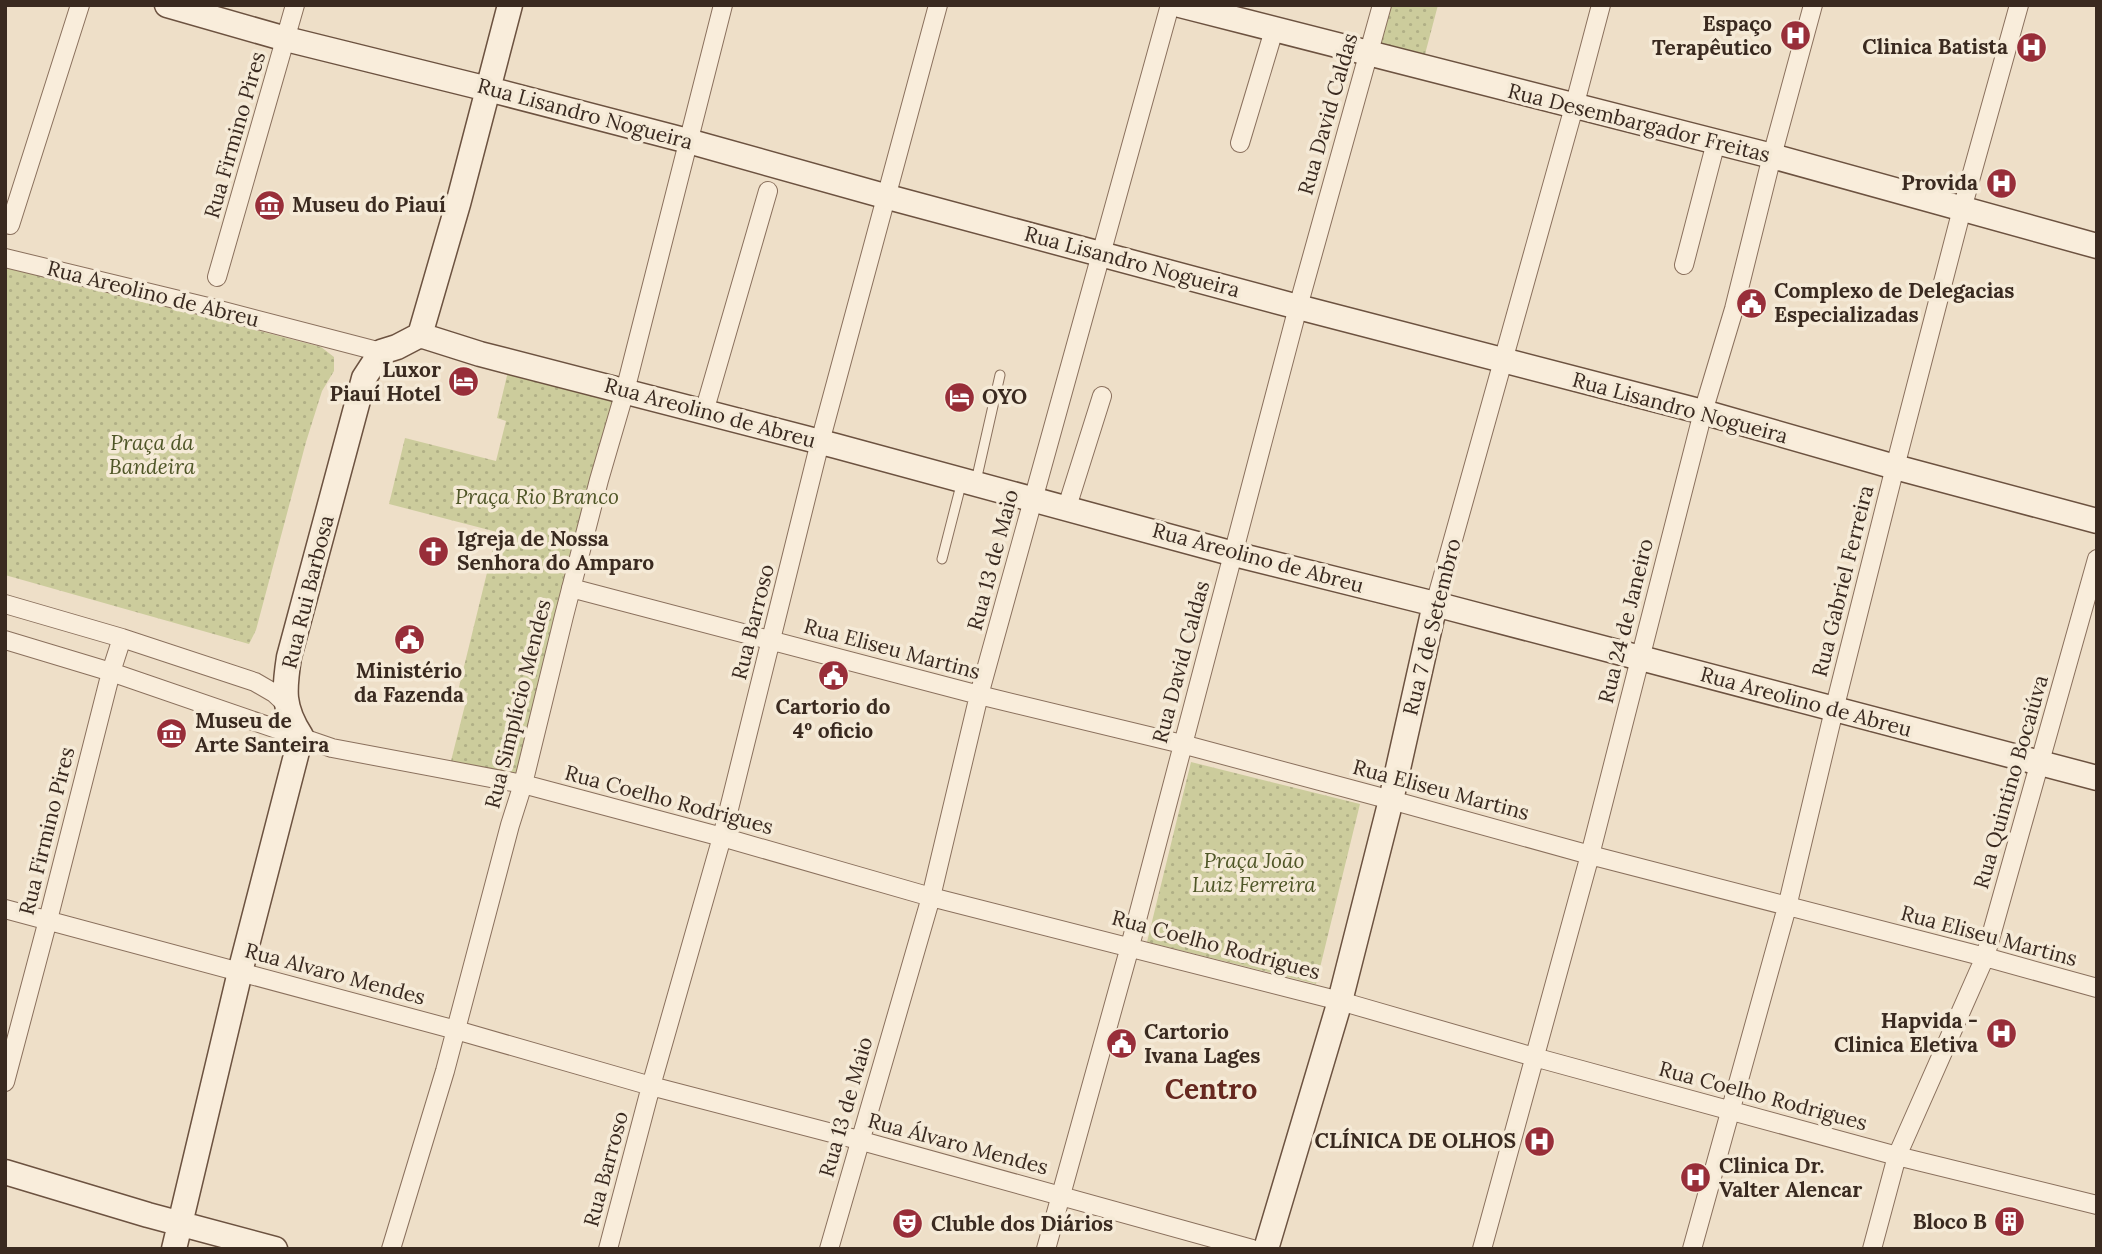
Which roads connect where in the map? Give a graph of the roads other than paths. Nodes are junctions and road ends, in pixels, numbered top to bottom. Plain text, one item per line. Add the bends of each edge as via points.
1 (79, 5) edge
2 (167, 5) edge
3 (295, 5) edge
4 (510, 5) edge
5 (723, 5) edge
6 (939, 5) edge
7 (1170, 5) edge
8 (1180, 5) edge
9 (1381, 5) edge
10 (1601, 5) edge
11 (1813, 5) edge
12 (2019, 5) edge
13 (1274, 30) junction
14 (286, 39) junction
15 (1368, 54) junction
16 (488, 89) junction
17 (1574, 107) junction
18 (688, 141) junction
19 (1716, 142) junction
20 (1240, 143) dead end
21 (1772, 156) junction
22 (768, 191) dead end
23 (888, 197) junction
24 (1962, 209) junction
25 (10, 225) dead end
26 (2097, 246) edge
27 (1102, 254) junction
28 (5, 258) edge
29 (1684, 265) dead end
30 (217, 277) dead end
31 (1298, 307) junction
32 (420, 335) junction
33 (381, 352) junction
34 (1504, 360) junction
35 (1000, 375) dead end
36 (625, 391) junction
37 (1102, 396) dead end
38 (704, 412) junction
39 (1703, 412) junction
40 (820, 442) junction
41 (1895, 467) junction
42 (969, 481) junction
43 (1034, 498) junction
44 (1067, 507) junction
45 (2097, 521) edge
46 (1234, 554) junction
47 (942, 559) dead end
48 (2097, 559) edge
49 (571, 588) junction
50 (5, 604) edge
51 (1435, 604) junction
52 (122, 638) junction
53 (5, 640) edge
54 (772, 641) junction
55 (1640, 658) junction
56 (111, 672) junction
57 (979, 695) junction
58 (285, 702) junction
59 (1834, 710) junction
60 (311, 740) junction
61 (1182, 744) junction
62 (2039, 764) junction
63 (2097, 778) edge
64 (523, 785) junction
65 (1391, 800) junction
66 (722, 837) junction
67 (1590, 855) junction
68 (931, 897) junction
69 (1787, 907) junction
70 (5, 909) edge
71 (48, 920) junction
72 (1130, 946) junction
73 (1985, 957) junction
74 (240, 972) junction
75 (2097, 988) edge
76 (1340, 1001) junction
77 (456, 1030) junction
78 (1534, 1057) junction
79 (5, 1082) edge
80 (652, 1086) junction
81 (1729, 1110) junction
82 (859, 1140) junction
83 (1897, 1156) junction
84 (5, 1172) edge
85 (1061, 1196) junction
86 (2097, 1205) edge
87 (181, 1224) junction
88 (174, 1249) edge
89 (275, 1249) edge
90 (391, 1249) edge
91 (608, 1249) edge
92 (829, 1249) edge
93 (1046, 1249) edge
94 (1252, 1249) edge
95 (1266, 1249) edge
96 (1482, 1249) edge
97 (1692, 1249) edge
98 (1872, 1249) edge

1 - 25 street
2 - 14 street, Rua Lisandro Nogueira
3 - 14 street, Rua Firmino Pires
4 - 16 street
5 - 18 street, Rua Simplício Mendes
6 - 23 street, Rua Barroso
7 - 27 street, Rua 13 de Maio
8 - 13 street, Rua Desembargador Freitas
9 - 15 street, Rua David Caldas
10 - 17 street, Rua 7 de Setembro
11 - 21 street, Rua 24 de Janeiro
12 - 24 street, Rua Gabriel Ferreira
13 - 15 street, Rua Desembargador Freitas
13 - 20 street
14 - 16 street, Rua Lisandro Nogueira
14 - 30 street, Rua Firmino Pires
15 - 17 street, Rua Desembargador Freitas
15 - 31 street, Rua David Caldas
16 - 18 street, Rua Lisandro Nogueira
16 - 32 street
17 - 19 street, Rua Desembargador Freitas
17 - 34 street, Rua 7 de Setembro
18 - 23 street, Rua Lisandro Nogueira
18 - 36 street, Rua Simplício Mendes
19 - 21 street, Rua Desembargador Freitas
19 - 29 street
21 - 24 street, Rua Desembargador Freitas
21 - 39 street, Rua 24 de Janeiro
22 - 38 street
23 - 27 street, Rua Lisandro Nogueira
23 - 40 street, Rua Barroso
24 - 26 street, Rua Desembargador Freitas
24 - 41 street, Rua Gabriel Ferreira
27 - 31 street, Rua Lisandro Nogueira
27 - 43 street, Rua 13 de Maio
28 - 33 street, Rua Areolino de Abreu
31 - 34 street, Rua Lisandro Nogueira
31 - 46 street, Rua David Caldas
32 - 33 street
32 - 36 street, Rua Areolino de Abreu
33 - 58 street, Rua Rui Barbosa via 364,378 289,657
34 - 39 street, Rua Lisandro Nogueira
34 - 51 street, Rua 7 de Setembro
35 - 42 lane
36 - 38 street, Rua Areolino de Abreu
36 - 49 street, Rua Simplício Mendes
37 - 44 street
38 - 40 street, Rua Areolino de Abreu
39 - 41 street, Rua Lisandro Nogueira
39 - 55 street, Rua 24 de Janeiro
40 - 42 street, Rua Areolino de Abreu
40 - 54 street, Rua Barroso
41 - 45 street, Rua Lisandro Nogueira
41 - 59 street, Rua Gabriel Ferreira
42 - 43 street, Rua Areolino de Abreu
42 - 47 lane
43 - 44 street, Rua Areolino de Abreu
43 - 57 street, Rua 13 de Maio
44 - 46 street, Rua Areolino de Abreu
46 - 51 street, Rua Areolino de Abreu
46 - 61 street, Rua David Caldas
48 - 62 street, Rua Quintino Bocaiúva
49 - 54 street, Rua Eliseu Martins
49 - 64 street, Rua Simplício Mendes
50 - 52 street
51 - 55 street, Rua Areolino de Abreu
51 - 65 street, Rua 7 de Setembro
52 - 56 street, Rua Firmino Pires
52 - 58 street via 255,682
53 - 56 street
54 - 57 street, Rua Eliseu Martins
54 - 66 street, Rua Barroso
55 - 59 street, Rua Areolino de Abreu
55 - 67 street, Rua 24 de Janeiro
56 - 60 street, Rua Coelho Rodrigues
56 - 71 street, Rua Firmino Pires
57 - 61 street, Rua Eliseu Martins
57 - 68 street, Rua 13 de Maio
58 - 60 street via 291,720
59 - 62 street, Rua Areolino de Abreu
59 - 69 street, Rua Gabriel Ferreira
60 - 64 street, Rua Coelho Rodrigues
60 - 74 street
61 - 65 street, Rua Eliseu Martins
61 - 72 street, Rua David Caldas
62 - 63 street, Rua Areolino de Abreu
62 - 73 street, Rua Quintino Bocaiúva
64 - 66 street, Rua Coelho Rodrigues
64 - 77 street, Rua Simplício Mendes
65 - 67 street, Rua Eliseu Martins
65 - 76 street, Rua 7 de Setembro
66 - 68 street, Rua Coelho Rodrigues
66 - 80 street, Rua Barroso
67 - 69 street, Rua Eliseu Martins
67 - 78 street, Rua 24 de Janeiro
68 - 72 street, Rua Coelho Rodrigues
68 - 82 street, Rua 13 de Maio
69 - 73 street, Rua Eliseu Martins
69 - 81 street, Rua Gabriel Ferreira
70 - 71 street, Rua Alvaro Mendes
71 - 74 street, Rua Alvaro Mendes
71 - 79 street, Rua Firmino Pires
72 - 76 street, Rua Coelho Rodrigues
72 - 85 street, Rua David Caldas
73 - 75 street, Rua Eliseu Martins
73 - 83 street, Rua Quintino Bocaiúva
74 - 77 street, Rua Alvaro Mendes
74 - 87 street
76 - 78 street, Rua Coelho Rodrigues
76 - 95 street, Rua 7 de Setembro
77 - 80 street, Rua Alvaro Mendes
77 - 90 street, Rua Simplício Mendes
78 - 81 street, Rua Coelho Rodrigues
78 - 96 street, Rua 24 de Janeiro
80 - 82 street, Rua Álvaro Mendes
80 - 91 street, Rua Barroso
81 - 83 street, Rua Coelho Rodrigues
81 - 97 street, Rua Gabriel Ferreira
82 - 85 street, Rua Álvaro Mendes
82 - 92 street, Rua 13 de Maio
83 - 86 street, Rua Coelho Rodrigues
83 - 98 street, Rua Quintino Bocaiúva
84 - 87 street
85 - 93 street, Rua David Caldas
85 - 94 street, Rua Álvaro Mendes
87 - 88 street
87 - 89 street

